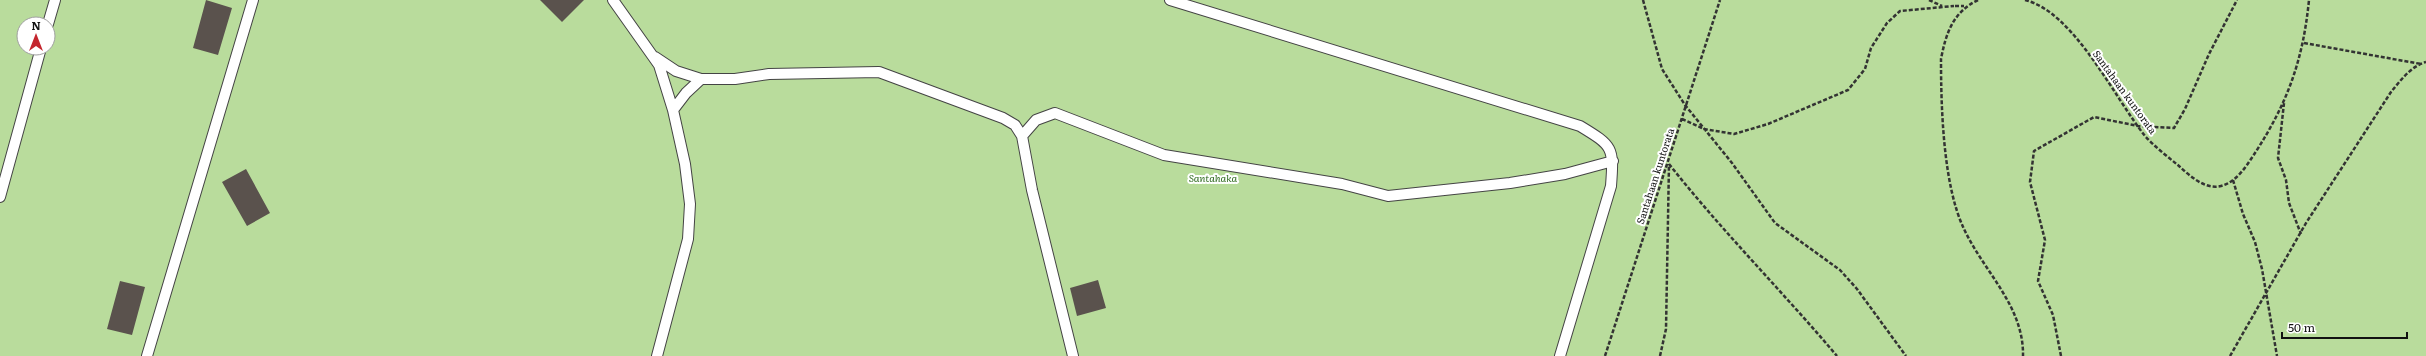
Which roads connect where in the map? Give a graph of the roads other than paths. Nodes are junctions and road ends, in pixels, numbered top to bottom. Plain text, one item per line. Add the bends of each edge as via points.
1 (54, 0) edge
2 (253, 0) edge
3 (612, 0) edge
4 (1170, 0) edge
5 (50, 16) edge
6 (652, 55) junction
7 (39, 56) edge
8 (701, 80) junction
9 (673, 110) junction
10 (1022, 136) junction
11 (1613, 161) junction
12 (0, 197) edge
13 (147, 356) edge
14 (657, 356) edge
15 (1073, 356) edge
16 (1560, 356) edge

1 - 5 lane
2 - 13 lane
3 - 6 lane
4 - 11 lane via 1580,126 1606,142
6 - 8 lane via 676,71
6 - 9 lane via 658,65
7 - 12 lane
8 - 9 lane via 686,93
8 - 10 lane via 769,74 879,72 1003,118 1015,125
9 - 14 lane via 685,164 690,204 688,239
10 - 11 lane via 1036,120 1055,113 1164,155 1342,184 1388,196 1510,183 1564,174
10 - 15 lane via 1032,190
11 - 16 lane via 1611,186

